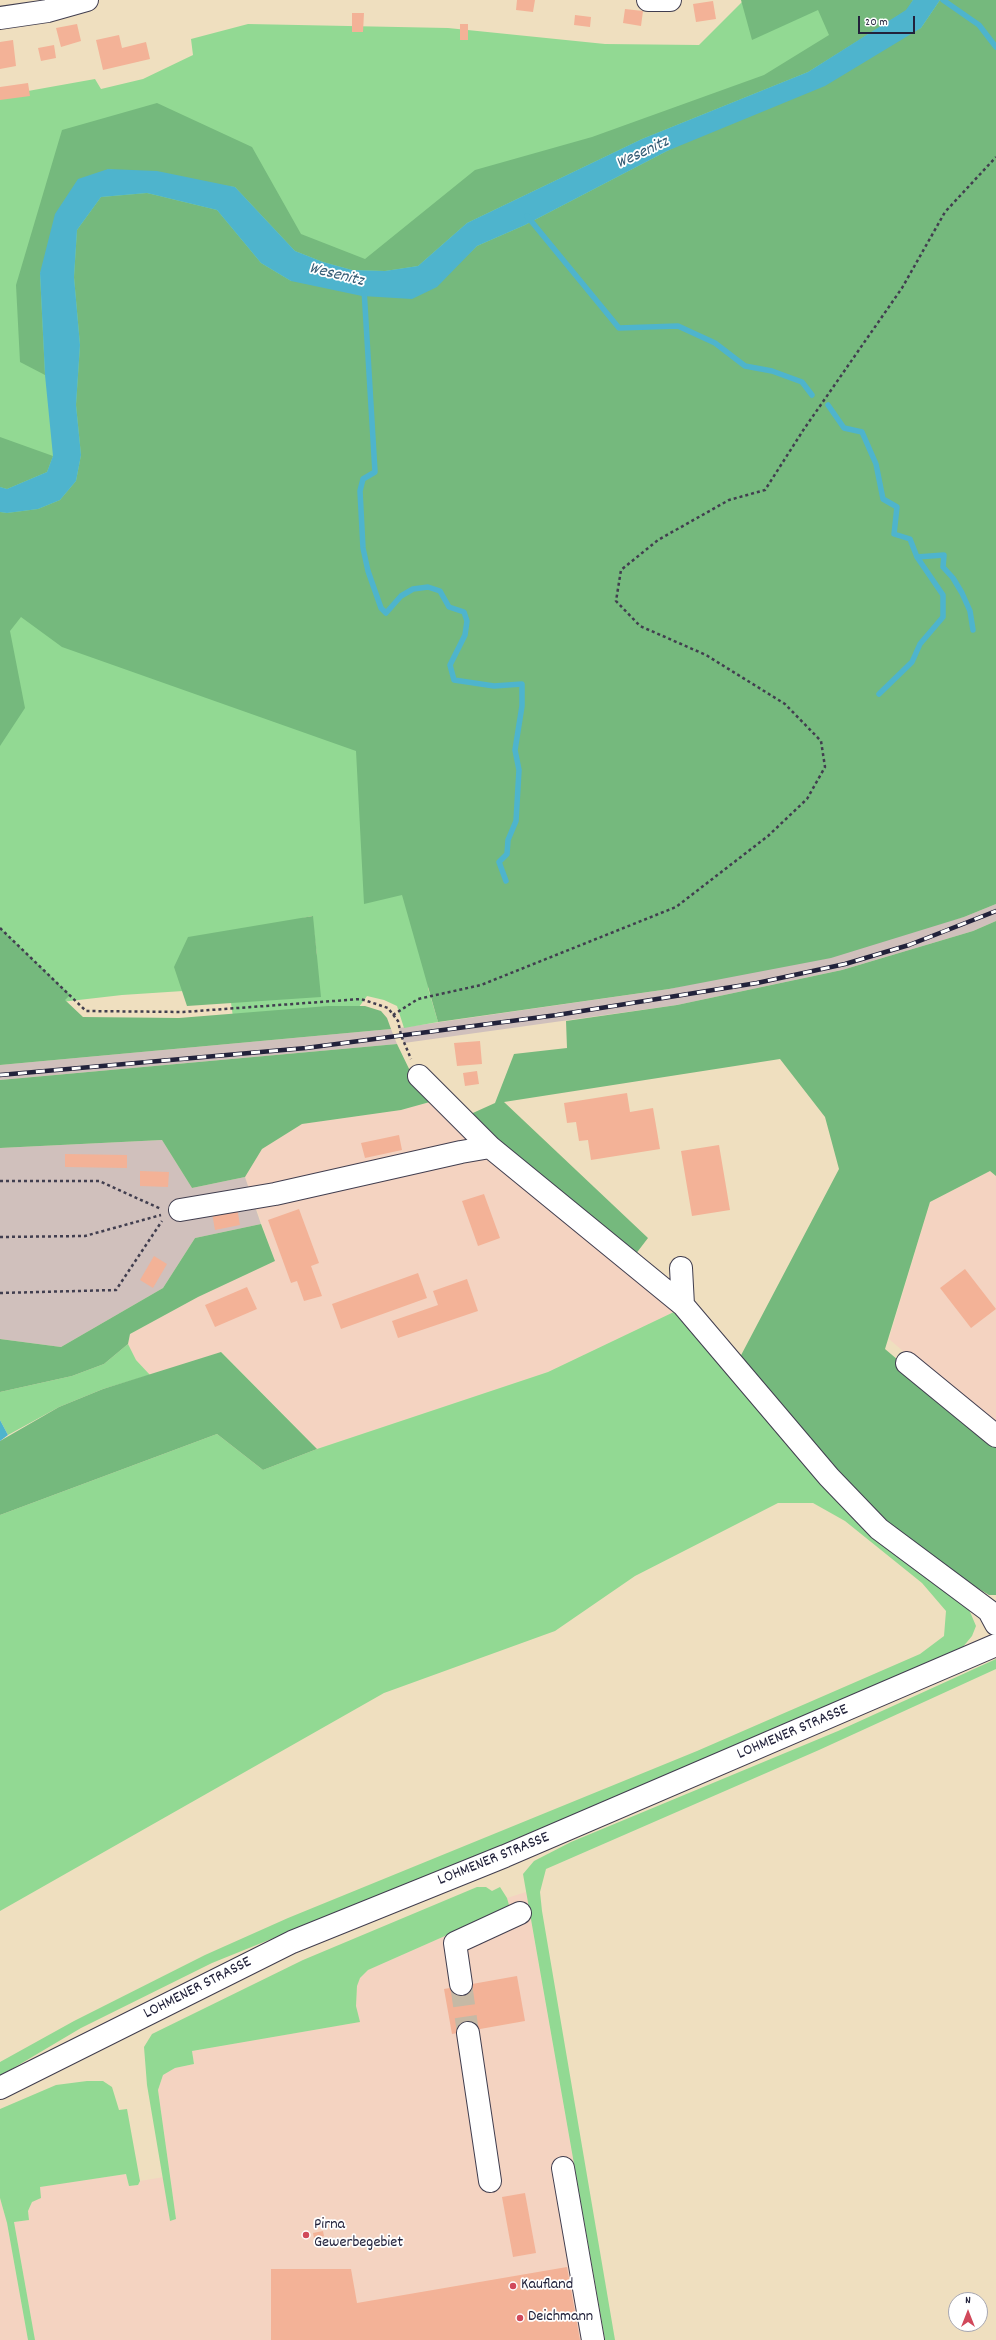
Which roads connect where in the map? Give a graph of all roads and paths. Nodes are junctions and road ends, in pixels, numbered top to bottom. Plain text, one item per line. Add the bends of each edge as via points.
1 (86, 0) edge
2 (648, 0) edge
3 (670, 0) edge
4 (0, 18) edge
5 (996, 157) edge
6 (0, 928) edge
7 (393, 1015) junction
8 (419, 1076) joint
9 (490, 1147) junction
10 (0, 1181) edge
11 (176, 1211) junction
12 (0, 1237) edge
13 (681, 1268) dead end
14 (0, 1293) edge
15 (683, 1305) junction
16 (907, 1363) dead end
17 (996, 1436) edge
18 (994, 1614) edge
19 (996, 1645) edge
20 (520, 1913) dead end
21 (461, 1984) tunnel mouth
22 (468, 2033) tunnel mouth
23 (0, 2088) edge
24 (563, 2168) dead end
25 (490, 2181) dead end
26 (593, 2340) edge

1 - 4 main road via 48,11
2 - 3 main road
5 - 7 path via 945,212 902,288 765,490 728,500 658,540 621,570 616,600 640,626 706,655 785,704 821,741 826,767 807,799 745,854 676,907 481,985 418,999
6 - 7 path via 86,1011 183,1012 360,999 378,1003 388,1008
7 - 8 path via 398,1021 401,1035
8 - 9 main road
9 - 11 main road via 276,1194
9 - 15 main road
10 - 11 path via 99,1181
11 - 12 path via 85,1236
11 - 14 path via 158,1226 116,1290
13 - 15 main road
15 - 18 main road via 828,1477 879,1529
16 - 17 main road
19 - 23 main road, LOHMENER STRASSE via 505,1856 292,1942
20 - 21 main road via 455,1942
22 - 25 main road
24 - 26 main road

